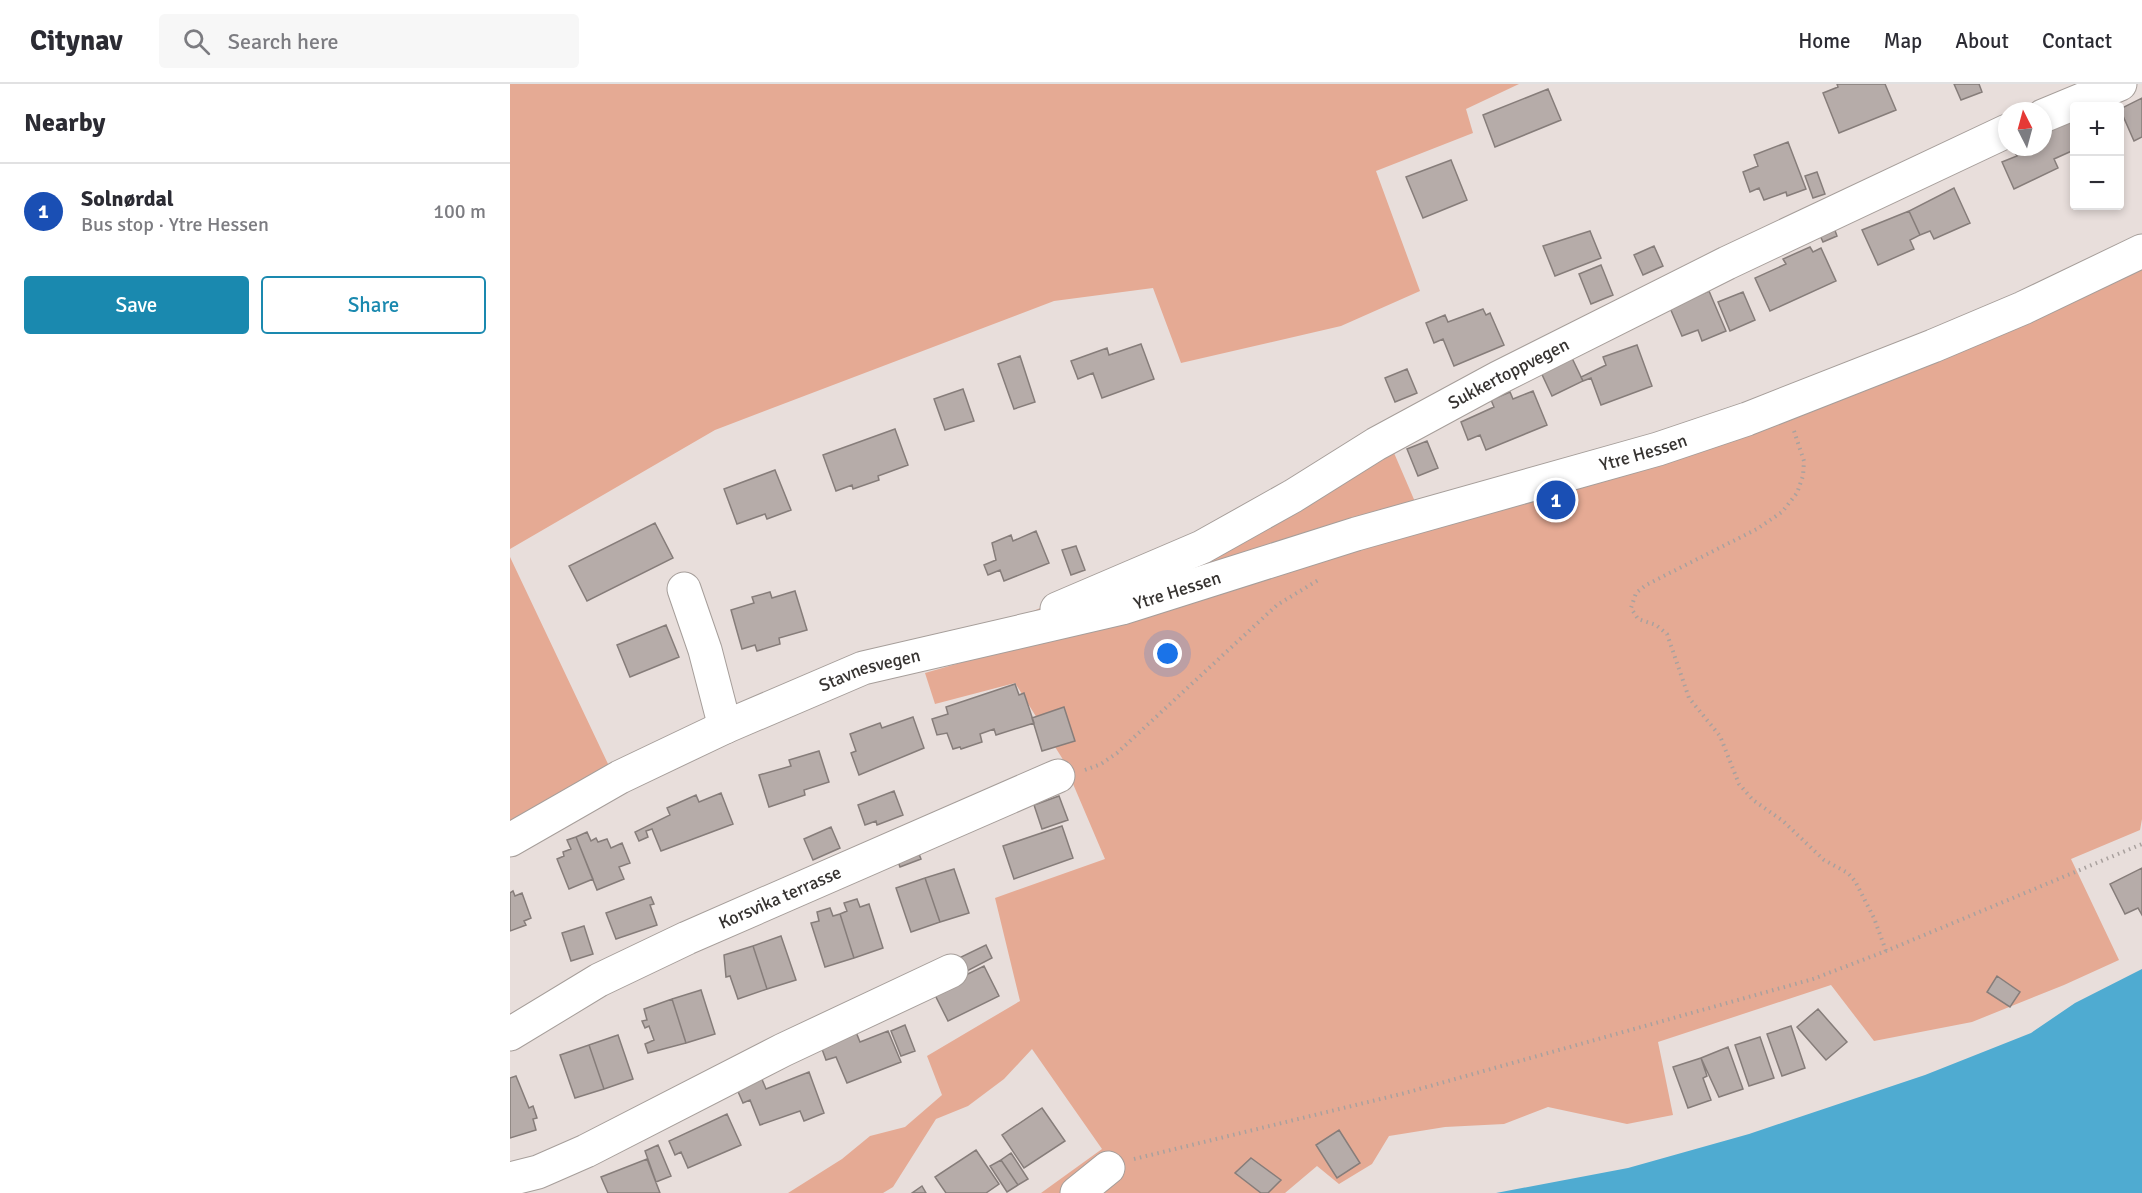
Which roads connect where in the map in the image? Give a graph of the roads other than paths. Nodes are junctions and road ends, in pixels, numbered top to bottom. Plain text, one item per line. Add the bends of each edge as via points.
1 (2120, 84) edge
2 (2052, 112) edge
3 (1998, 135) edge
4 (2142, 251) edge
5 (684, 589) dead end
6 (1021, 633) junction
7 (725, 727) junction
8 (1058, 776) road end
9 (510, 840) edge
10 (951, 971) dead end
11 (510, 1034) edge
12 (1108, 1168) road end
13 (510, 1179) edge
14 (1077, 1193) edge

1 - 2 street
3 - 6 street, Sukkertoppvegen via 1558,347 1376,444 1202,548 1048,613
4 - 6 street, Ytre Hessen via 2013,312 1785,405 1586,471 1333,540 1132,605
5 - 7 street
6 - 7 street, Stavnesvegen via 862,668
7 - 9 street, Stavnesvegen via 620,777
8 - 11 street, Korsvika terrasse via 687,938 599,980
10 - 13 street via 783,1050 586,1151 538,1172
12 - 14 street

